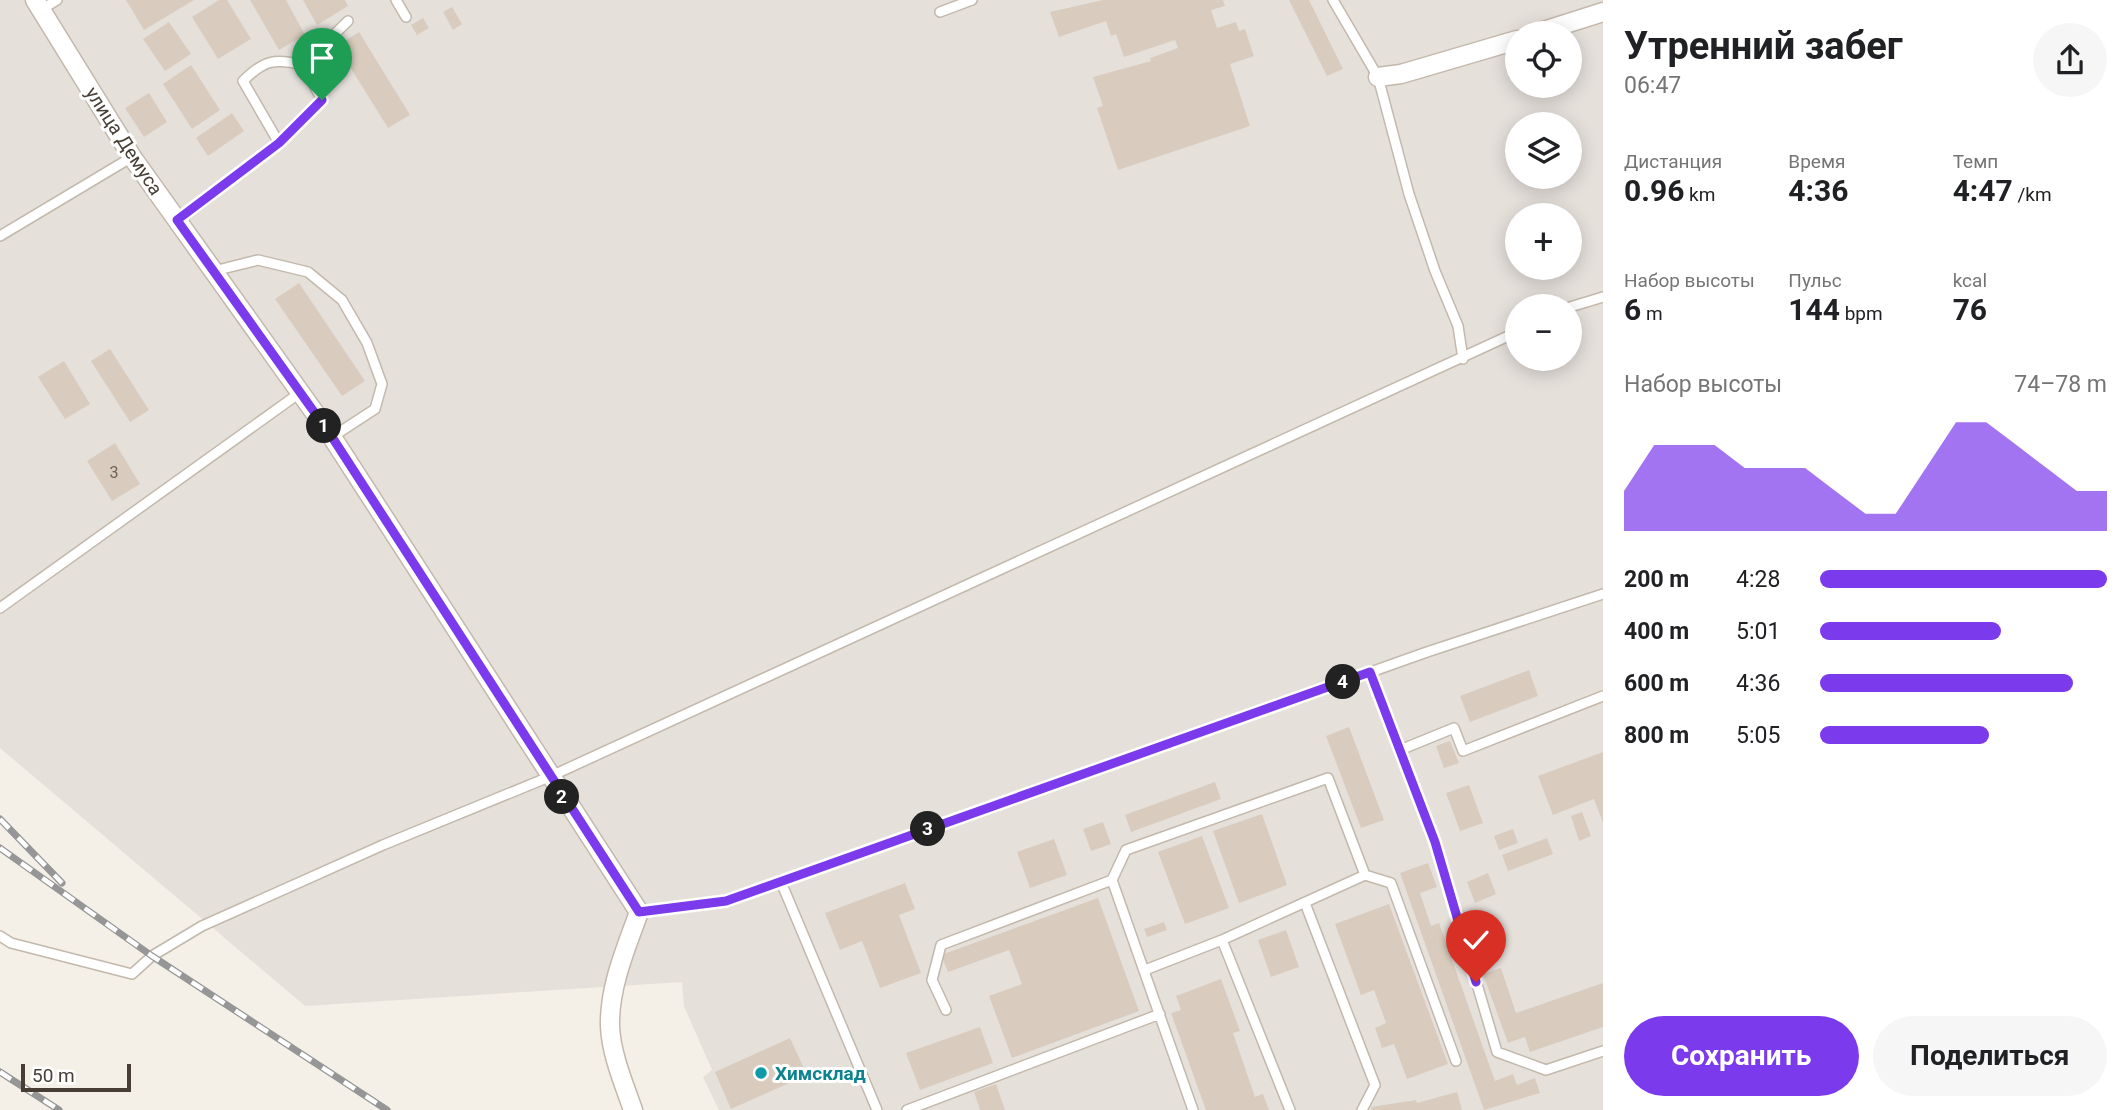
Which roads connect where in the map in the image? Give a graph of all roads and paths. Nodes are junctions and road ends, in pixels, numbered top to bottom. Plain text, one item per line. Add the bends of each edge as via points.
1 (57, 0) edge
2 (396, 0) edge
3 (972, 0) edge
4 (1333, 0) edge
5 (38, 5) edge
6 (940, 12) dead end
7 (1603, 12) edge
8 (406, 17) dead end
9 (348, 21) dead end
10 (1575, 21) edge
11 (1505, 44) edge
12 (303, 65) junction
13 (1378, 77) junction
14 (279, 143) junction
15 (132, 157) junction
16 (177, 220) junction
17 (0, 236) edge
18 (214, 271) junction
19 (1603, 297) edge
20 (1582, 303) edge
21 (1505, 338) edge
22 (1463, 359) junction
23 (301, 392) junction
24 (332, 437) junction
25 (1603, 594) edge
26 (0, 608) edge
27 (1370, 672) junction
28 (1603, 696) edge
29 (1400, 750) junction
30 (549, 777) junction
31 (1365, 875) junction
32 (1111, 880) junction
33 (780, 882) junction
34 (1305, 902) junction
35 (639, 912) junction
36 (0, 936) edge
37 (1222, 940) junction
38 (1145, 970) junction
39 (946, 1010) dead end
40 (1160, 1014) junction
41 (1603, 1051) edge
42 (1456, 1061) dead end
43 (633, 1110) edge
44 (877, 1110) edge
45 (907, 1110) edge
46 (1193, 1110) edge
47 (1290, 1110) edge
48 (1362, 1110) edge

1 - 5 lane
2 - 8 lane
3 - 6 lane
4 - 13 lane
5 - 15 street, улица Демуса
7 - 10 street
9 - 12 lane
11 - 13 street
12 - 14 lane via 322,100
12 - 14 lane via 279,59 253,70 243,81
13 - 22 lane via 1409,194 1458,326
14 - 16 lane
15 - 16 street, улица Демуса
15 - 17 lane
16 - 18 street, улица Демуса
18 - 23 street, улица Демуса
18 - 24 lane via 258,260 308,272 342,300 367,343 382,384 375,410
19 - 20 lane
21 - 22 lane
22 - 30 lane
23 - 24 street, улица Демуса
23 - 26 lane
24 - 30 street, улица Демуса
25 - 27 lane
27 - 29 lane
27 - 33 lane
28 - 29 lane via 1463,751 1454,728
29 - 41 lane via 1435,842 1497,1052 1546,1070
30 - 35 street, улица Демуса
30 - 36 lane via 202,926 152,956 132,974 11,943
31 - 32 lane via 1328,778 1126,850
31 - 34 lane
31 - 42 lane via 1391,883
32 - 38 lane
32 - 39 lane via 941,945 932,980
33 - 35 lane via 726,901
33 - 44 lane
34 - 37 lane
34 - 48 lane via 1375,1085
35 - 43 street via 616,977 610,1027
37 - 38 lane
37 - 47 lane
38 - 40 lane
40 - 45 lane
40 - 46 lane

